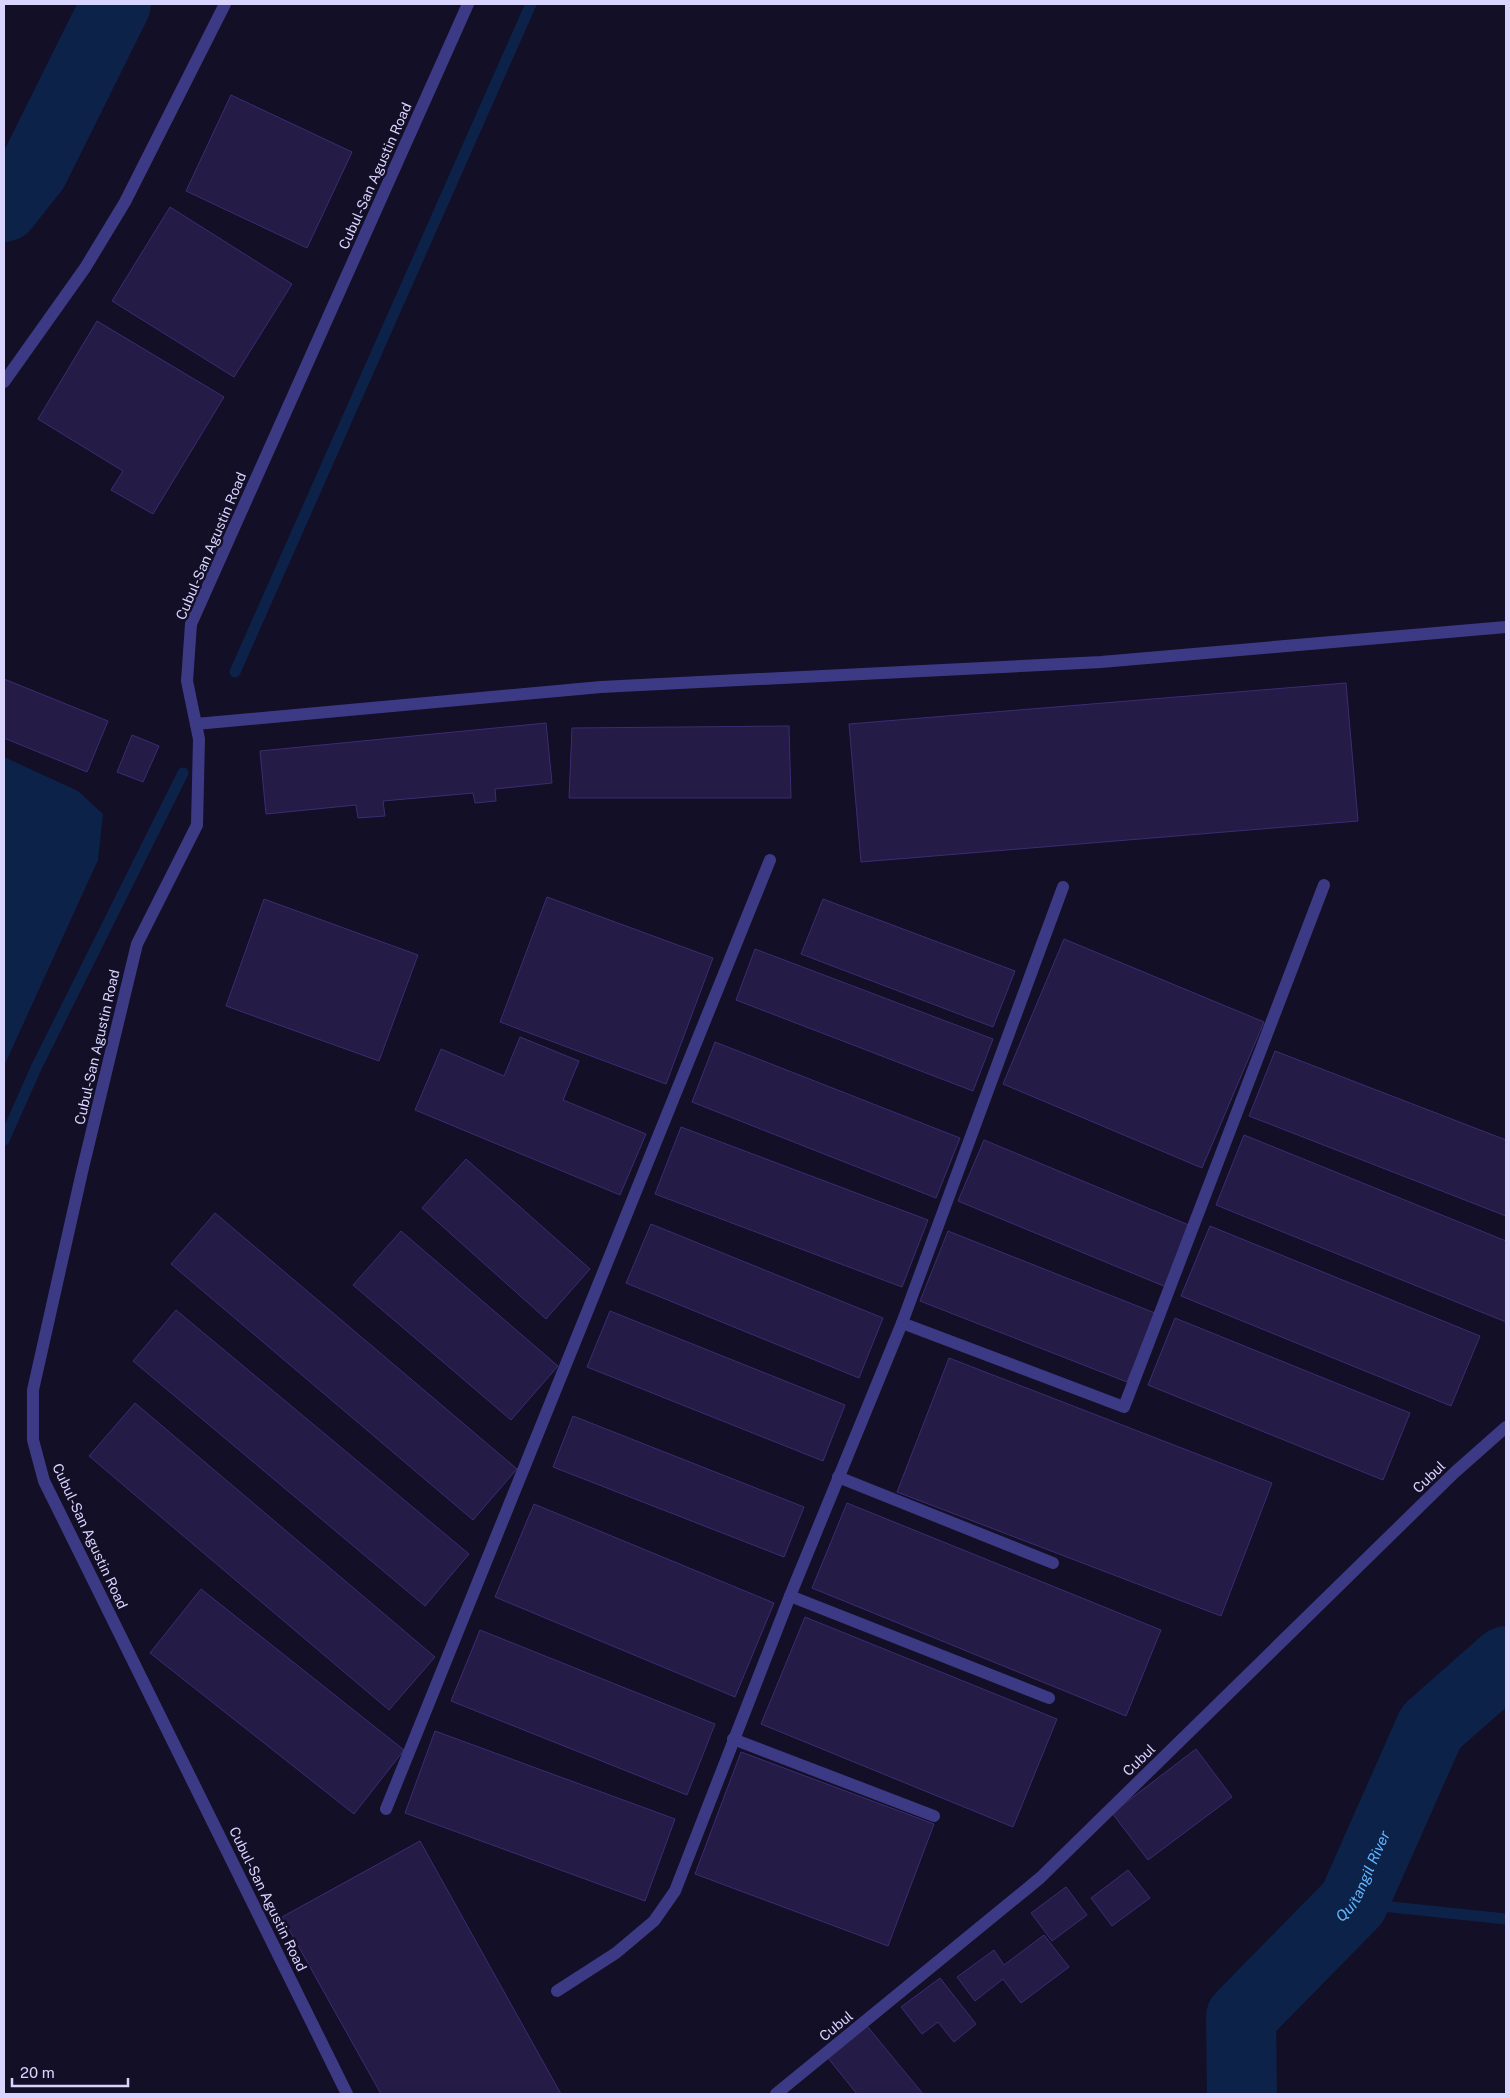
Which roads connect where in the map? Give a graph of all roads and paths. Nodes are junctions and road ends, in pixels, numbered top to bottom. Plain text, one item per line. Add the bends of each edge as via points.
1 (225, 4) edge
2 (468, 4) edge
3 (4, 382) edge
4 (1506, 627) edge
5 (196, 724) junction
6 (770, 860) dead end
7 (1324, 885) dead end
8 (1063, 887) dead end
9 (902, 1323) junction
10 (1506, 1427) edge
11 (838, 1477) junction
12 (1053, 1563) dead end
13 (790, 1596) junction
14 (1049, 1698) dead end
15 (733, 1739) junction
16 (386, 1809) dead end
17 (934, 1816) dead end
18 (557, 1992) dead end
19 (347, 2094) edge
20 (776, 2094) edge

1 - 3 street via 125,202 85,268
2 - 5 street, Cubul-San Agustin Road via 192,624 186,681
4 - 5 street via 1101,662 601,687
5 - 19 street, Cubul-San Agustin Road via 199,739 197,826 137,944 33,1390 33,1440 44,1482
6 - 16 street
7 - 9 street via 1124,1407
8 - 9 street
9 - 11 street
10 - 20 street, Cubul via 1040,1878
11 - 12 street
11 - 13 street
13 - 14 street
13 - 15 street
15 - 17 street
15 - 18 street via 675,1891 654,1921 616,1953

